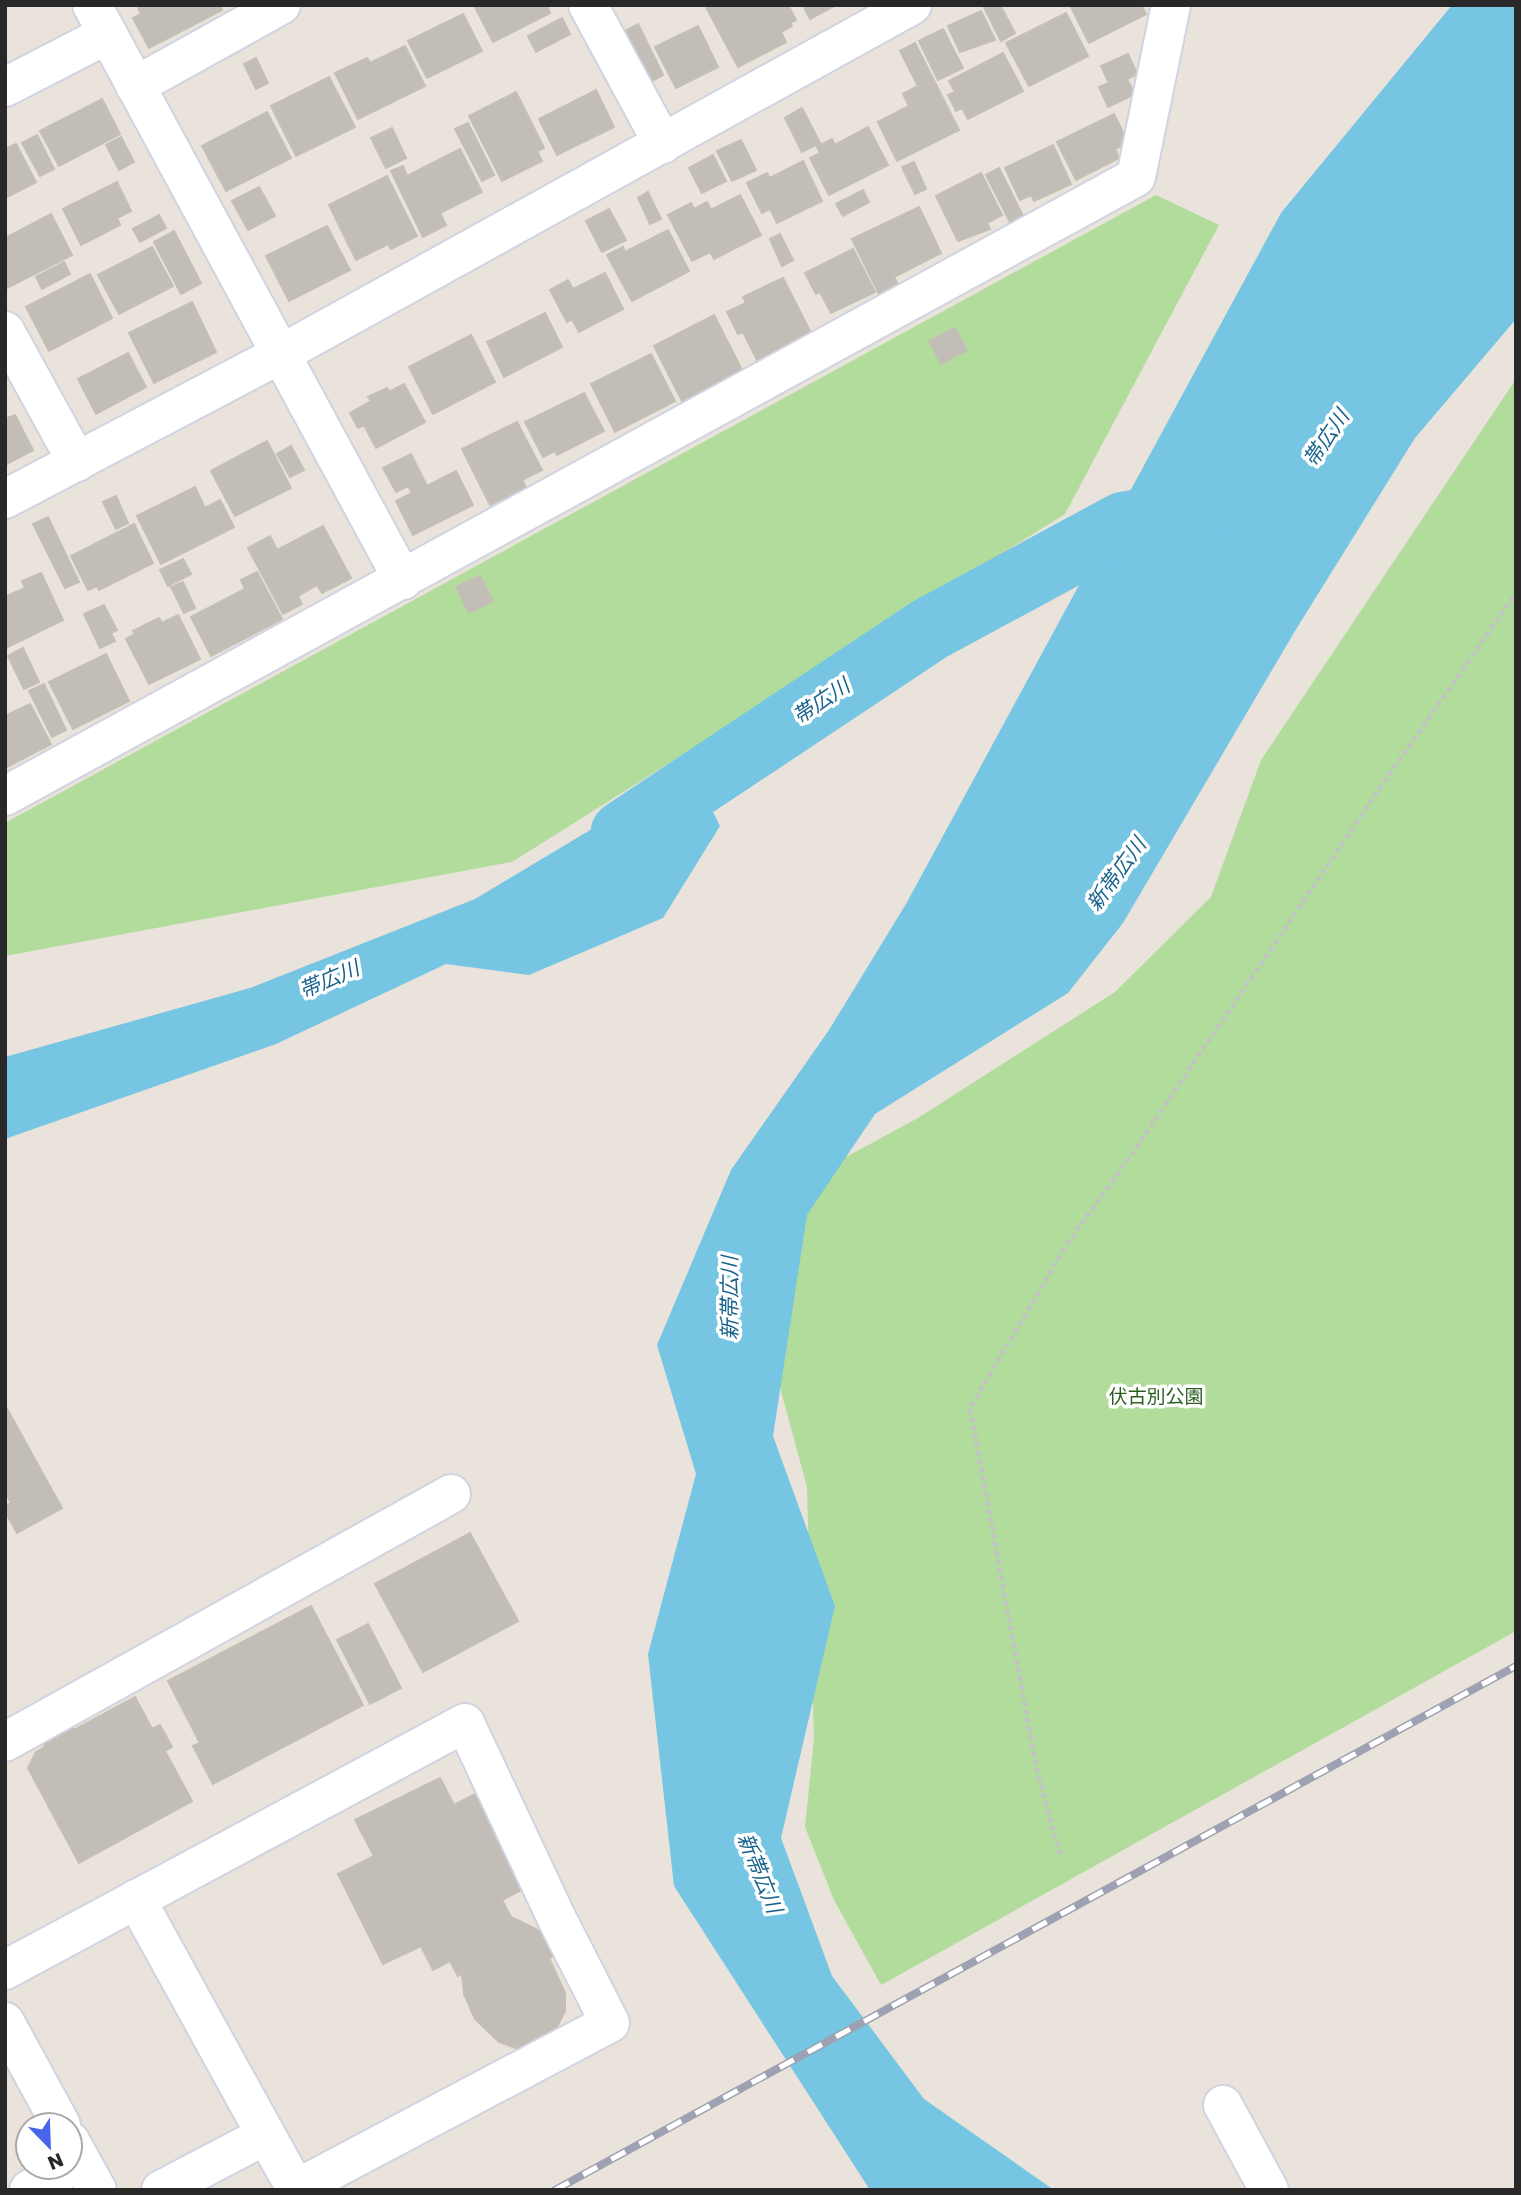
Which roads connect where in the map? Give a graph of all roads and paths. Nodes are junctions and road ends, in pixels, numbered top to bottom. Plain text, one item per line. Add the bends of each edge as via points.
1 (281, 5) edge
2 (588, 5) edge
3 (912, 5) edge
4 (1171, 5) edge
5 (100, 19) edge
6 (135, 86) junction
7 (5, 87) edge
8 (663, 144) junction
9 (5, 331) edge
10 (279, 355) junction
11 (77, 462) junction
12 (5, 499) edge
13 (403, 580) junction
14 (1516, 593) edge
15 (5, 796) edge
16 (451, 1494) dead end
17 (5, 1742) edge
18 (1060, 1854) dead end
19 (136, 1899) junction
20 (5, 1970) edge
21 (5, 2022) edge
22 (1223, 2105) dead end
23 (53, 2111) edge
24 (266, 2135) junction
25 (46, 2181) edge
26 (29, 2190) edge
27 (161, 2190) edge
28 (1269, 2190) edge

1 - 6 street
2 - 8 street
3 - 8 street
4 - 13 street via 1136,177
5 - 6 street
5 - 7 street
6 - 10 street
8 - 10 street
9 - 11 street
10 - 11 street
10 - 13 street
11 - 12 street
13 - 15 street
14 - 18 path via 1069,1241 970,1408 1036,1766
16 - 17 street
19 - 20 street
19 - 24 street
19 - 24 street via 465,1723 610,2023 296,2189
21 - 23 street
22 - 28 street
24 - 27 street
25 - 26 street

